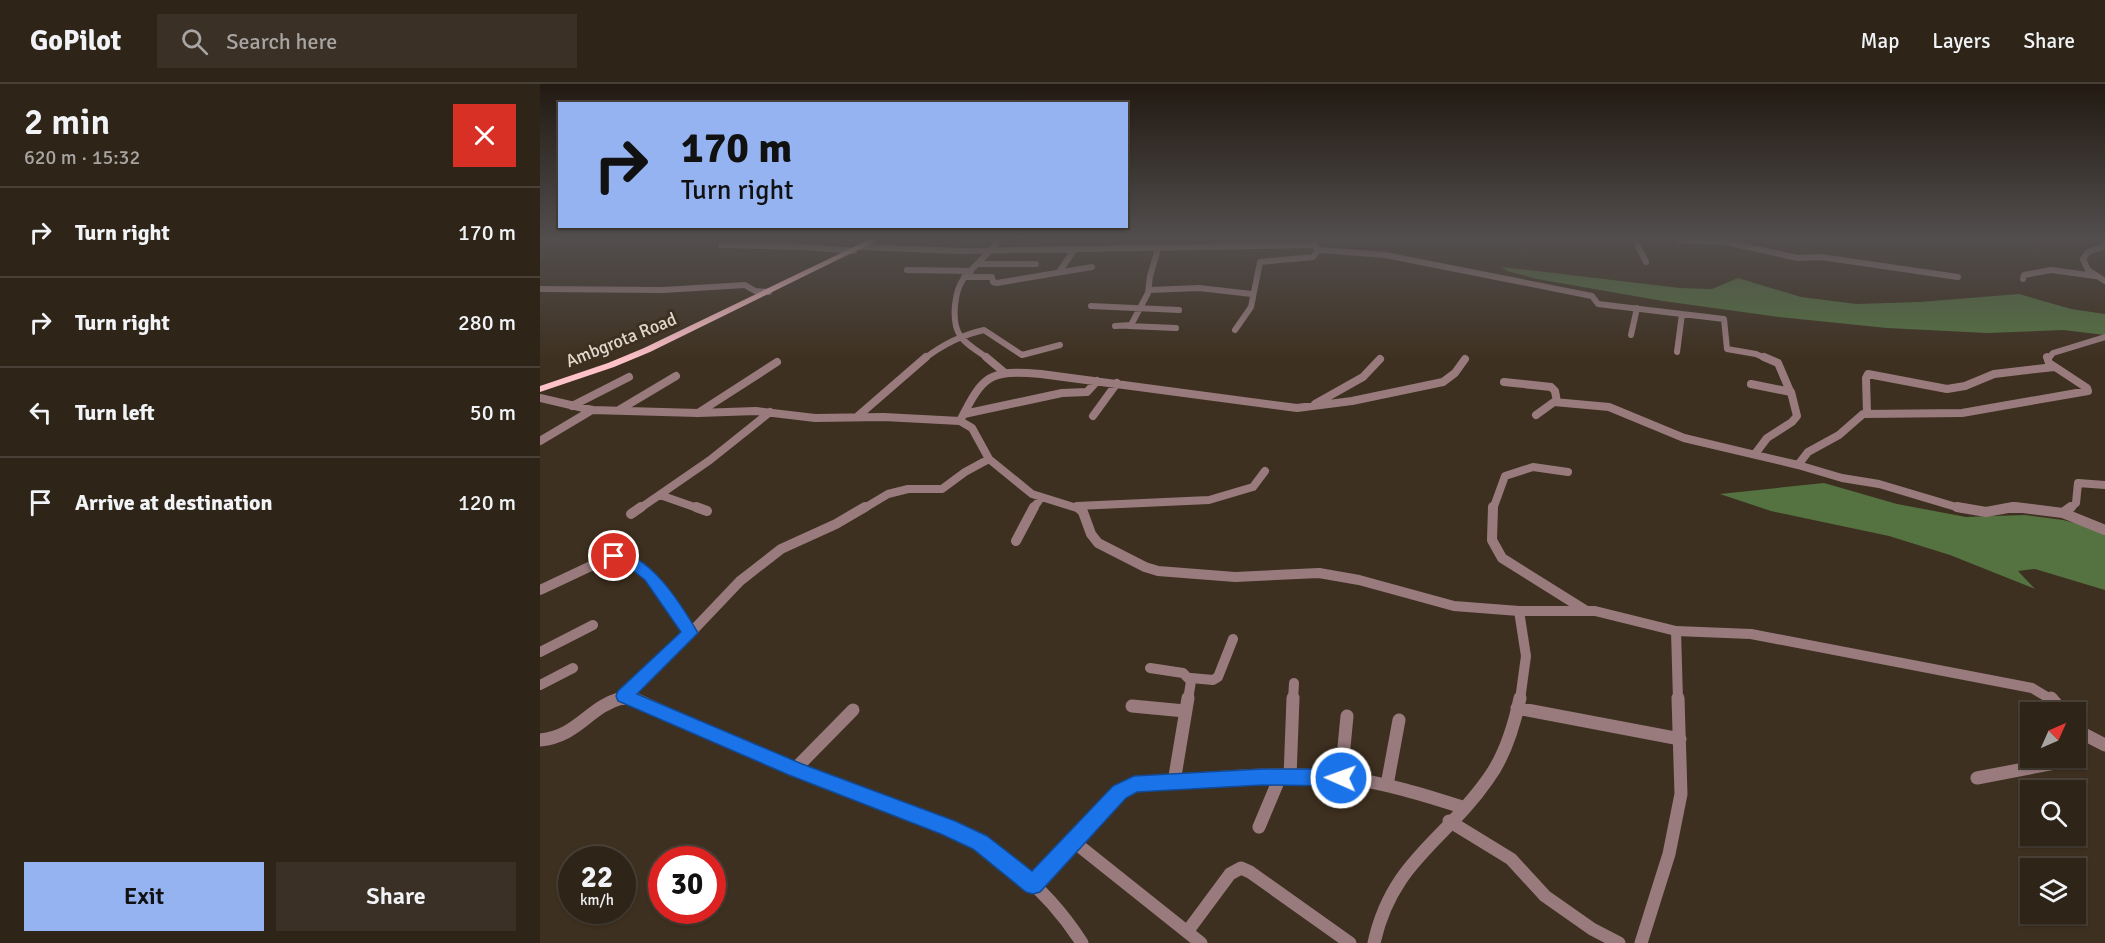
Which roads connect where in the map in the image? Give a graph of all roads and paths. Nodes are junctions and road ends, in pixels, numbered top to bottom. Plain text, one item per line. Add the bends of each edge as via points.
1 (793, 280) edge
2 (963, 280) edge
3 (993, 280) edge
4 (1012, 280) edge
5 (1149, 280) edge
6 (1258, 280) edge
7 (1512, 280) edge
8 (540, 289) edge
9 (1149, 290) junction
10 (769, 292) junction
11 (1252, 294) junction
12 (1091, 306) dead end
13 (1140, 308) junction
14 (1637, 308) junction
15 (1179, 310) dead end
16 (1682, 314) junction
17 (1115, 326) dead end
18 (1129, 326) junction
19 (1176, 328) dead end
20 (1235, 330) dead end
21 (1631, 335) dead end
22 (959, 337) junction
23 (2105, 337) edge
24 (1060, 345) dead end
25 (1677, 352) dead end
26 (1380, 359) dead end
27 (1465, 359) dead end
28 (777, 362) dead end
29 (2054, 367) junction
30 (1005, 373) junction
31 (676, 376) dead end
32 (628, 377) dead end
33 (1097, 381) junction
34 (1504, 382) dead end
35 (1117, 383) junction
36 (1751, 384) dead end
37 (540, 389) edge
38 (1790, 391) junction
39 (540, 398) edge
40 (1557, 402) junction
41 (572, 406) junction
42 (1311, 407) junction
43 (592, 410) junction
44 (619, 410) junction
45 (770, 412) junction
46 (698, 413) junction
47 (1867, 413) junction
48 (1536, 415) dead end
49 (858, 416) junction
50 (1093, 416) dead end
51 (962, 417) junction
52 (540, 441) edge
53 (1755, 454) junction
54 (989, 459) junction
55 (1798, 465) junction
56 (1265, 471) dead end
57 (1568, 471) dead end
58 (2105, 485) edge
59 (660, 495) junction
60 (1040, 499) junction
61 (1077, 506) junction
62 (707, 511) dead end
63 (2063, 513) junction
64 (631, 514) dead end
65 (2105, 530) edge
66 (1016, 541) dead end
67 (540, 590) edge
68 (1585, 610) junction
69 (1520, 611) junction
70 (593, 625) dead end
71 (1676, 631) junction
72 (690, 633) junction
73 (1233, 639) dead end
74 (540, 652) edge
75 (573, 668) dead end
76 (1150, 668) dead end
77 (1191, 678) junction
78 (1294, 683) dead end
79 (540, 685) edge
80 (624, 696) junction
81 (2054, 702) edge
82 (1132, 706) dead end
83 (1517, 708) junction
84 (853, 710) dead end
85 (1185, 711) junction
86 (1347, 716) dead end
87 (1399, 720) dead end
88 (2086, 736) edge
89 (1680, 739) junction
90 (540, 740) edge
91 (2105, 745) edge
92 (2038, 768) edge
93 (795, 769) junction
94 (1285, 777) junction
95 (1341, 778) junction
96 (1977, 778) dead end
97 (1174, 782) junction
98 (1387, 785) junction
99 (1462, 807) junction
100 (1449, 821) junction
101 (1259, 827) dead end
102 (1073, 841) junction
103 (1033, 884) junction
104 (1187, 932) junction
105 (1082, 943) edge
106 (1201, 943) edge
107 (1350, 943) edge
108 (1374, 943) edge
109 (1618, 943) edge
110 (1641, 943) edge

1 - 10 main road, Ambgrota Road
2 - 22 street via 955,299 954,326
3 - 4 street
5 - 9 street
6 - 11 street
7 - 14 street via 1592,296 1598,304
8 - 10 street via 663,290 741,285
9 - 11 street via 1199,288
9 - 13 street
10 - 37 main road, Ambgrota Road via 630,357
11 - 20 street via 1251,307
12 - 13 street
13 - 15 street
13 - 18 street
14 - 16 street
14 - 21 street
16 - 25 street
16 - 38 street via 1725,319 1727,349 1778,363
17 - 18 street
18 - 19 street
22 - 24 street via 984,330 1022,356
22 - 30 street
22 - 49 street via 919,360
23 - 29 street via 2053,353 2046,360
26 - 42 street via 1363,377
27 - 42 street via 1443,382
28 - 46 street
29 - 47 street via 1994,374 1947,389 1868,374
29 - 47 street via 2088,391 1962,413
30 - 33 street
30 - 51 street via 982,382
31 - 44 street
32 - 41 street
33 - 35 street
33 - 51 street via 1087,392 1062,393
34 - 40 street via 1551,387 1556,391
35 - 42 street via 1282,407
35 - 50 street
36 - 38 street
38 - 53 street via 1795,419 1767,438
39 - 41 street
40 - 48 street
40 - 53 street via 1609,407 1684,438
41 - 43 street
43 - 44 street
43 - 52 street
44 - 46 street
45 - 46 street
45 - 49 street via 815,418
45 - 59 street
47 - 55 street via 1808,452
49 - 51 street
51 - 54 street
53 - 55 street
54 - 60 street
54 - 72 street via 942,489 908,489 888,494 781,549 740,581
55 - 63 street via 1969,510 1986,512 2014,507
56 - 61 street via 1253,487 1209,500
57 - 68 street via 1533,467 1505,476 1493,512 1492,546 1502,558
58 - 63 street via 2078,483 2076,503
59 - 62 street
59 - 64 street
60 - 61 street
60 - 66 street
61 - 69 street via 1098,543 1158,571 1235,577 1319,573 1454,606
63 - 65 street
67 - 72 street via 608,558 624,557 650,576
68 - 69 street
68 - 71 street
69 - 83 street via 1526,656
70 - 74 street
71 - 81 street via 1751,634 2032,688
71 - 89 street
72 - 80 street
73 - 77 street via 1218,678
75 - 79 street
76 - 77 street
77 - 85 street
78 - 94 street
80 - 90 street via 603,705 572,732
80 - 93 street
82 - 85 street
83 - 89 street
83 - 99 street via 1493,772
84 - 93 street
85 - 97 street
86 - 95 street
87 - 98 street
88 - 91 street
89 - 110 street via 1678,816
92 - 96 street
93 - 103 street via 969,838
94 - 95 street
94 - 97 street
94 - 101 street
95 - 98 street
97 - 102 street via 1125,788
98 - 99 street
99 - 100 street
100 - 108 street via 1388,899 1379,914
100 - 109 street via 1511,860 1545,896
102 - 103 street
102 - 104 street
103 - 105 street via 1071,924
104 - 106 street
104 - 107 street via 1230,874 1241,868

